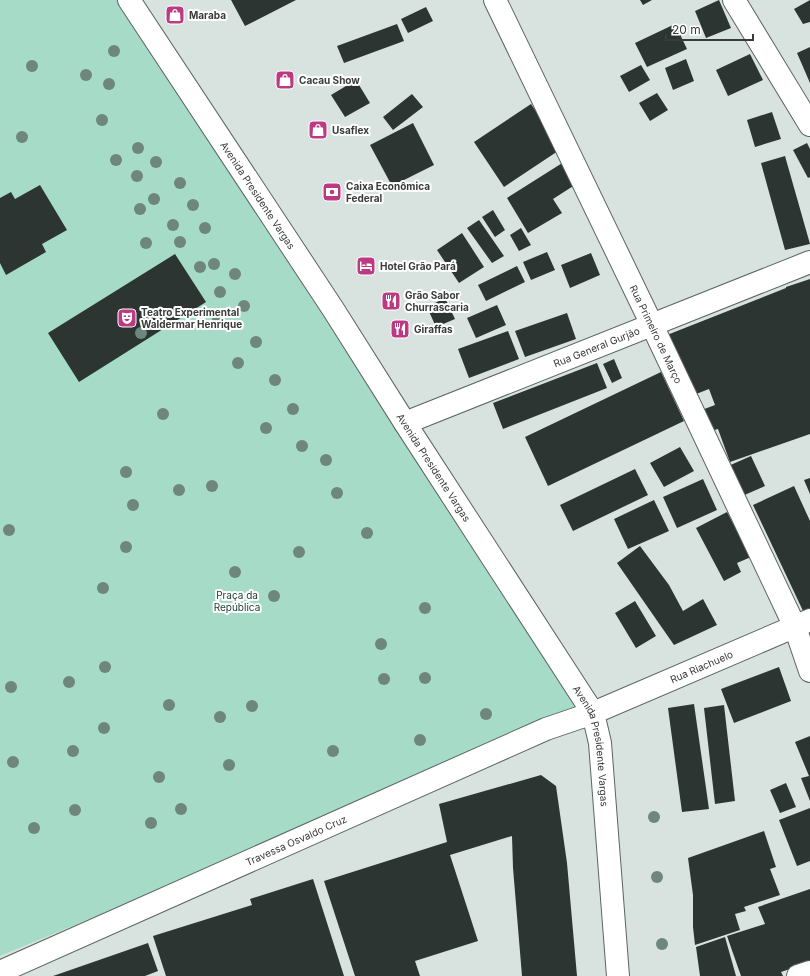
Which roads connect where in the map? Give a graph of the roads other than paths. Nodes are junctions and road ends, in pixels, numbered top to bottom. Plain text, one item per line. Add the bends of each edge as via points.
1 (129, 0) edge
2 (495, 0) edge
3 (734, 0) edge
4 (810, 125) edge
5 (810, 262) edge
6 (652, 325) junction
7 (405, 423) junction
8 (802, 623) edge
9 (810, 670) edge
10 (593, 713) junction
11 (0, 972) edge
12 (810, 972) edge
13 (618, 976) edge
14 (798, 976) edge

1 - 7 main road, Avenida Presidente Vargas
2 - 6 main road, Rua Primeiro de Março
3 - 4 main road
5 - 6 main road, Rua General Gurjão
6 - 7 main road, Rua General Gurjão
6 - 8 main road, Rua Primeiro de Março
7 - 10 main road, Avenida Presidente Vargas
8 - 9 main road, Rua Primeiro de Março
8 - 10 main road, Rua Riachuelo
10 - 11 main road, Travessa Osvaldo Cruz via 546,729
10 - 13 main road, Avenida Presidente Vargas via 600,743
12 - 14 main road

